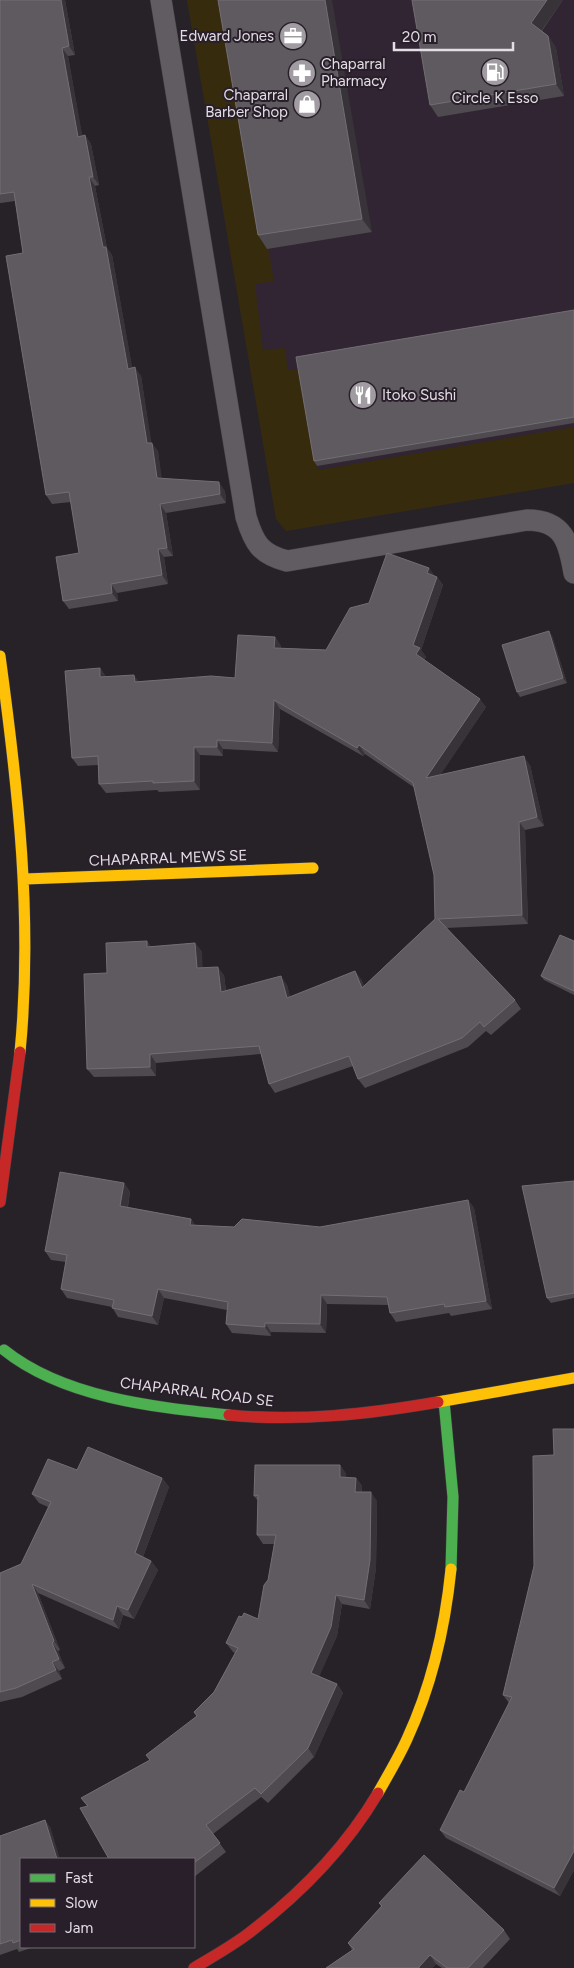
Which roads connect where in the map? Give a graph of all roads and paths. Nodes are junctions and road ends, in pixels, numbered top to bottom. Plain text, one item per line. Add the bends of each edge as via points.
1 (161, 0) edge
2 (574, 574) edge
3 (0, 656) edge
4 (313, 868) dead end
5 (25, 879) junction
6 (0, 1202) edge
7 (4, 1350) dead end
8 (574, 1378) edge
9 (444, 1401) junction
10 (194, 1968) edge

1 - 2 lane via 246,517 257,545 270,556 287,561 541,520 555,526 564,537
3 - 5 street via 16,770
4 - 5 street, CHAPARRAL MEWS SE
5 - 6 street via 18,1087
7 - 9 street, CHAPARRAL ROAD SE via 22,1366 48,1380 93,1393 226,1414 284,1418 364,1414
8 - 9 street, CHAPARRAL ROAD SE
9 - 10 street via 454,1490 453,1556 437,1658 404,1746 351,1834 325,1868 275,1914

